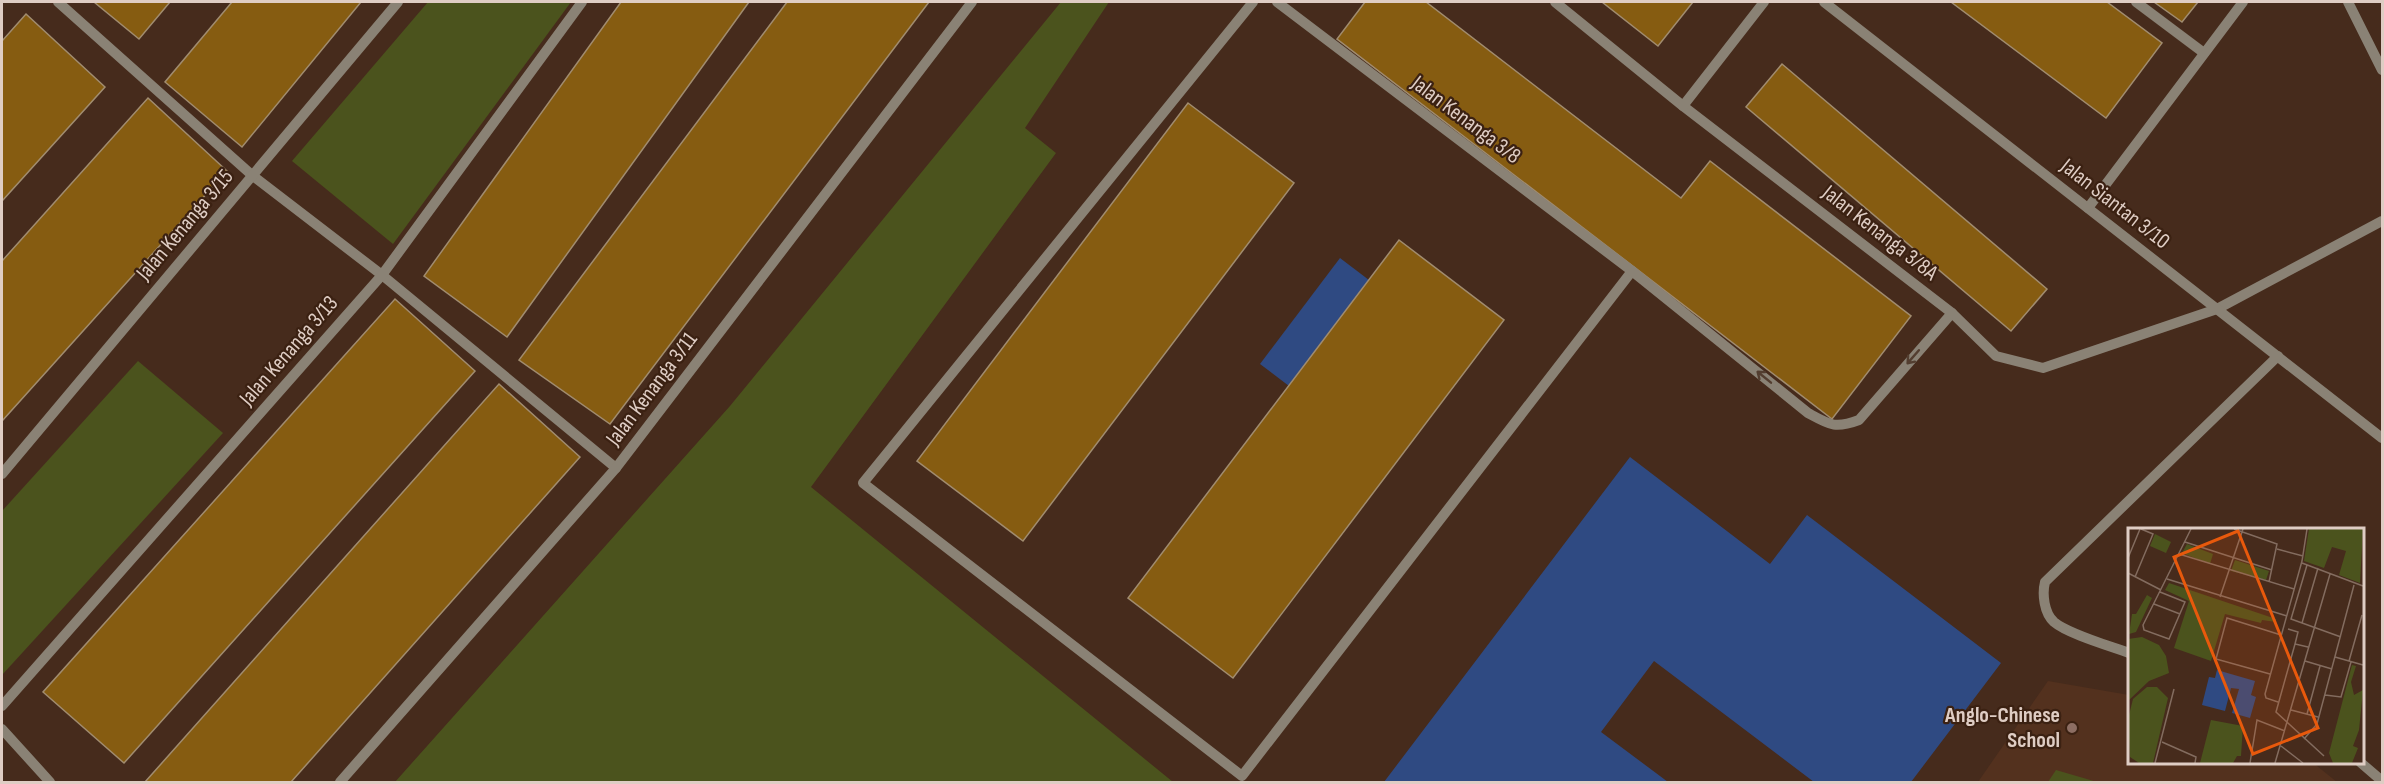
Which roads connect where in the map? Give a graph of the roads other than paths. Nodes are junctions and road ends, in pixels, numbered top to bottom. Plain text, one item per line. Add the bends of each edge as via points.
1 (58, 2) edge
2 (398, 2) edge
3 (582, 2) edge
4 (972, 2) edge
5 (1253, 2) edge
6 (1277, 2) edge
7 (1555, 2) edge
8 (1764, 2) edge
9 (1824, 2) edge
10 (2136, 2) edge
11 (2243, 2) edge
12 (2348, 2) edge
13 (2204, 53) junction
14 (2382, 70) edge
15 (1683, 106) junction
16 (253, 176) junction
17 (2088, 208) junction
18 (2382, 221) edge
19 (1632, 270) junction
20 (382, 275) junction
21 (2217, 309) junction
22 (1952, 313) junction
23 (2278, 356) junction
24 (2382, 438) edge
25 (616, 468) junction
26 (2, 474) edge
27 (2128, 652) edge
28 (2, 706) edge
29 (2, 729) edge
30 (2361, 763) edge
31 (2382, 781) edge
32 (50, 783) edge
33 (340, 783) edge

1 - 16 street
2 - 16 street, Jalan Kenanga 3/15
3 - 20 street, Jalan Kenanga 3/13
4 - 25 street, Jalan Kenanga 3/11
5 - 19 street via 864,483 1242,776
6 - 19 street, Jalan Kenanga 3/8
7 - 15 street, Jalan Kenanga 3/8A
8 - 15 street
9 - 17 street, Jalan Siantan 3/10
10 - 13 street
11 - 13 street
12 - 14 street
13 - 17 street
15 - 22 street, Jalan Kenanga 3/8A
16 - 20 street
16 - 26 street, Jalan Kenanga 3/15
17 - 21 street, Jalan Siantan 3/10
18 - 21 street, Jalan Kenanga 3/8A
22 -> 19 street, Jalan Kenanga 3/8 via 1859,420 1843,426 1830,425 1808,413
20 - 25 street
20 - 28 street, Jalan Kenanga 3/13
21 - 22 street, Jalan Kenanga 3/8A via 2043,368 1996,356
21 - 23 street, Jalan Siantan 3/10
23 - 24 street, Jalan Siantan 3/10
23 - 27 street via 2045,582 2042,592 2052,620 2061,628
25 - 33 street, Jalan Kenanga 3/11
29 - 32 street
30 - 31 street

